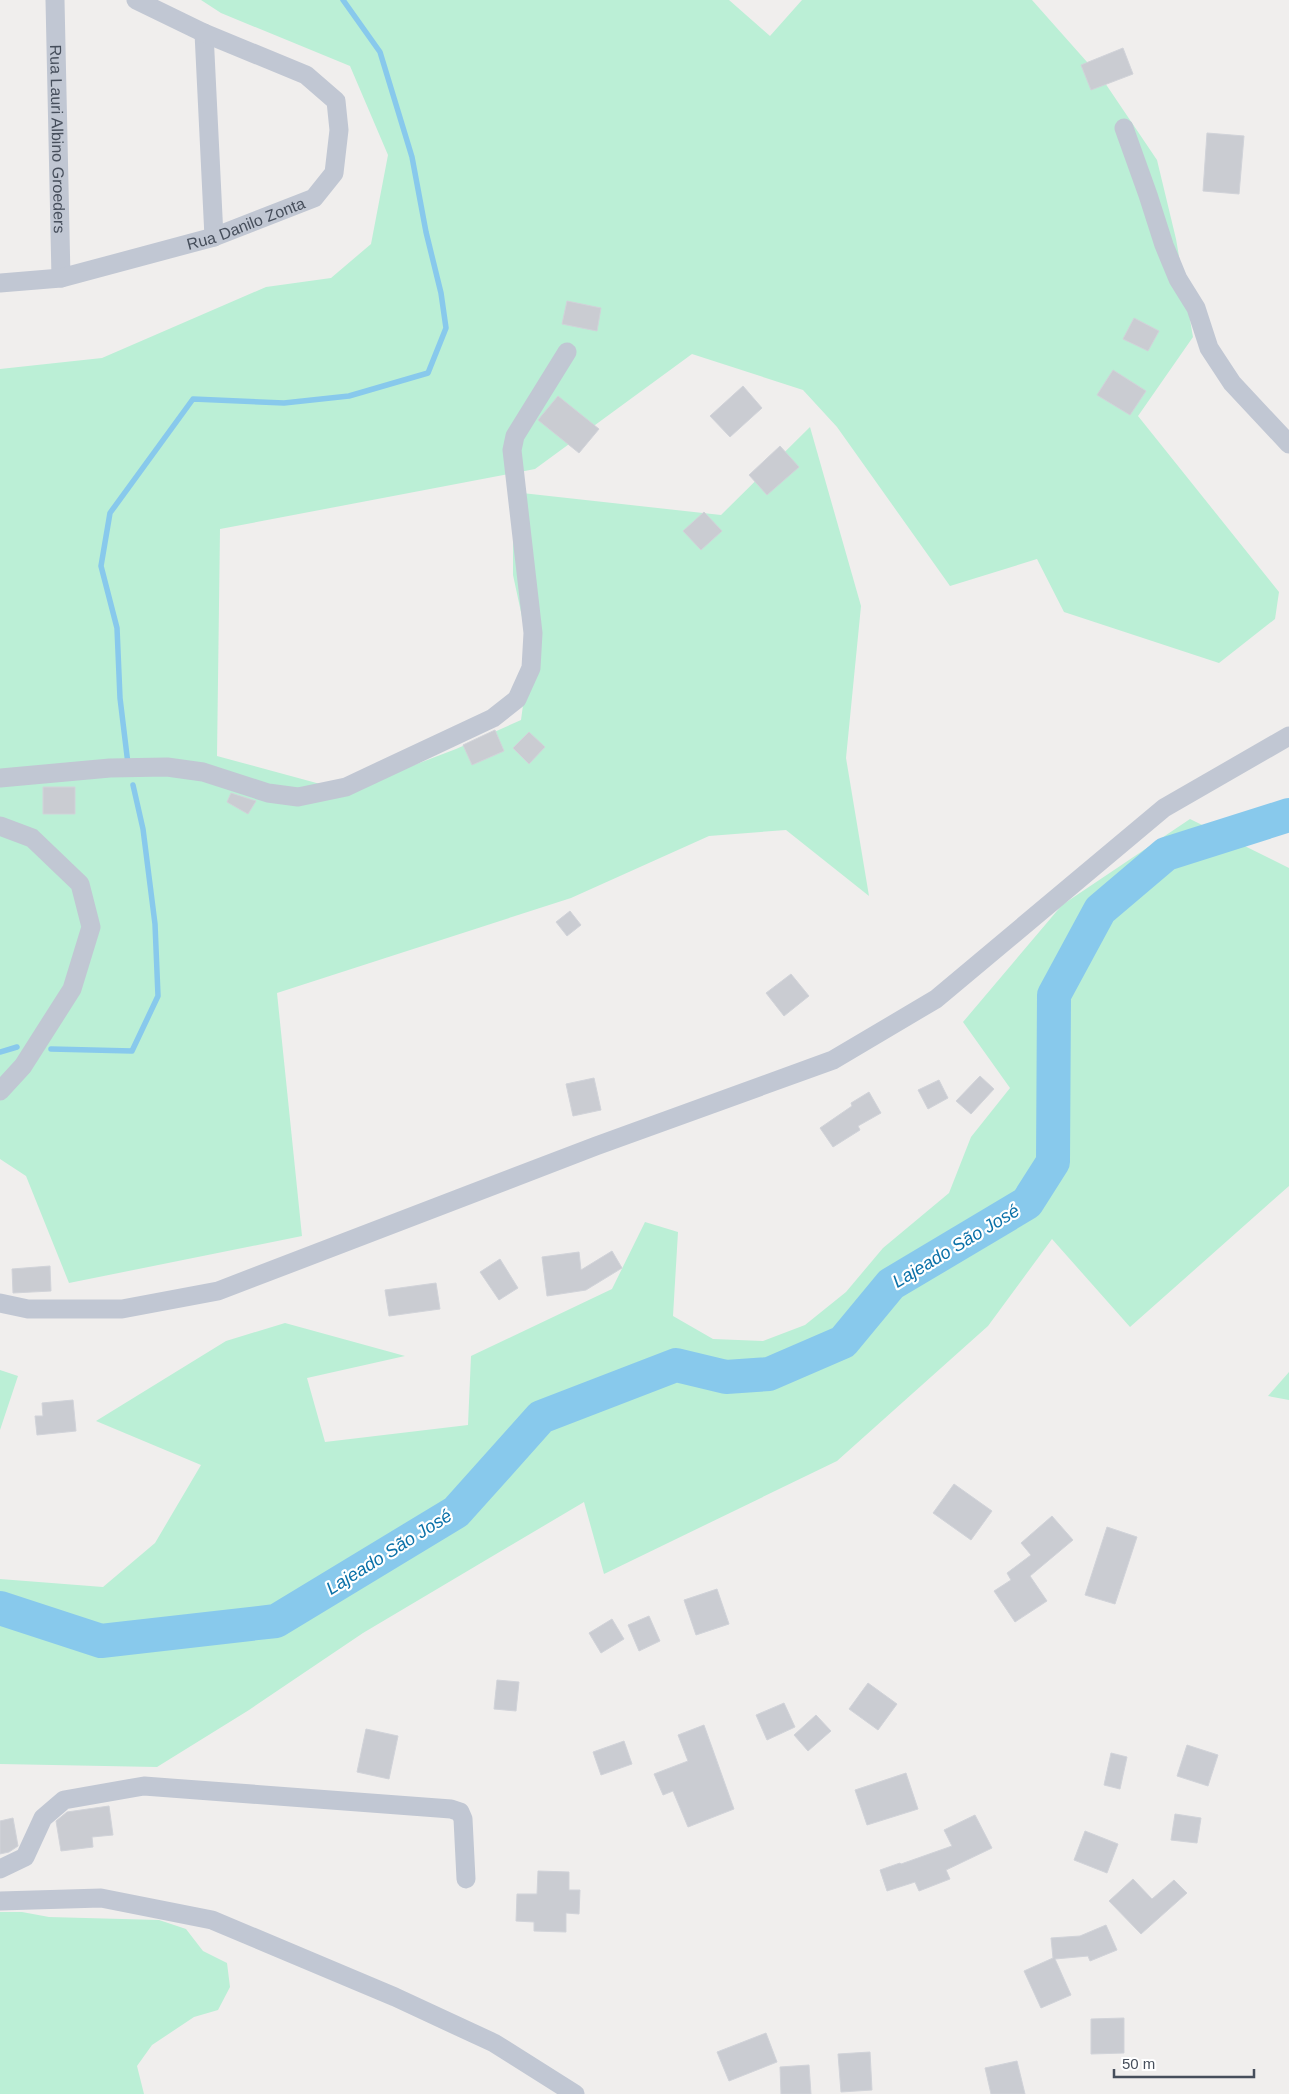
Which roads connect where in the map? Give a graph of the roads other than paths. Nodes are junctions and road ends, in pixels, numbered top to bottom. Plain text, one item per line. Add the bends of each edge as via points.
1 (55, 0) edge
2 (136, 0) edge
3 (204, 34) junction
4 (1124, 128) dead end
5 (214, 237) junction
6 (61, 278) junction
7 (0, 283) edge
8 (567, 352) dead end
9 (1289, 444) edge
10 (1289, 736) edge
11 (0, 778) edge
12 (0, 826) edge
13 (0, 1091) edge
14 (0, 1303) edge
15 (0, 1869) edge
16 (466, 1879) dead end
17 (0, 1901) edge
18 (575, 2094) edge

1 - 6 street, Rua Lauri Albino Groeders
2 - 3 street, Rua Danilo Zonta
3 - 5 street
3 - 5 street, Rua Danilo Zonta via 306,75 336,101 339,130 334,173 314,198
4 - 9 street via 1164,245 1178,279 1196,308 1209,348 1232,382
5 - 6 street, Rua Danilo Zonta
6 - 7 street, Rua Danilo Zonta
8 - 11 street via 516,436 512,450 533,633 531,668 516,699 493,718 346,787 298,797 268,793 203,772 166,767 110,768
10 - 14 street via 1164,808 936,999 832,1060 218,1291 122,1309 28,1309
12 - 13 street via 32,838 80,884 90,927 72,989 24,1066
15 - 16 street via 25,1856 44,1818 64,1800 144,1786 451,1808 460,1812 463,1819
17 - 18 street via 100,1898 212,1920 494,2043

